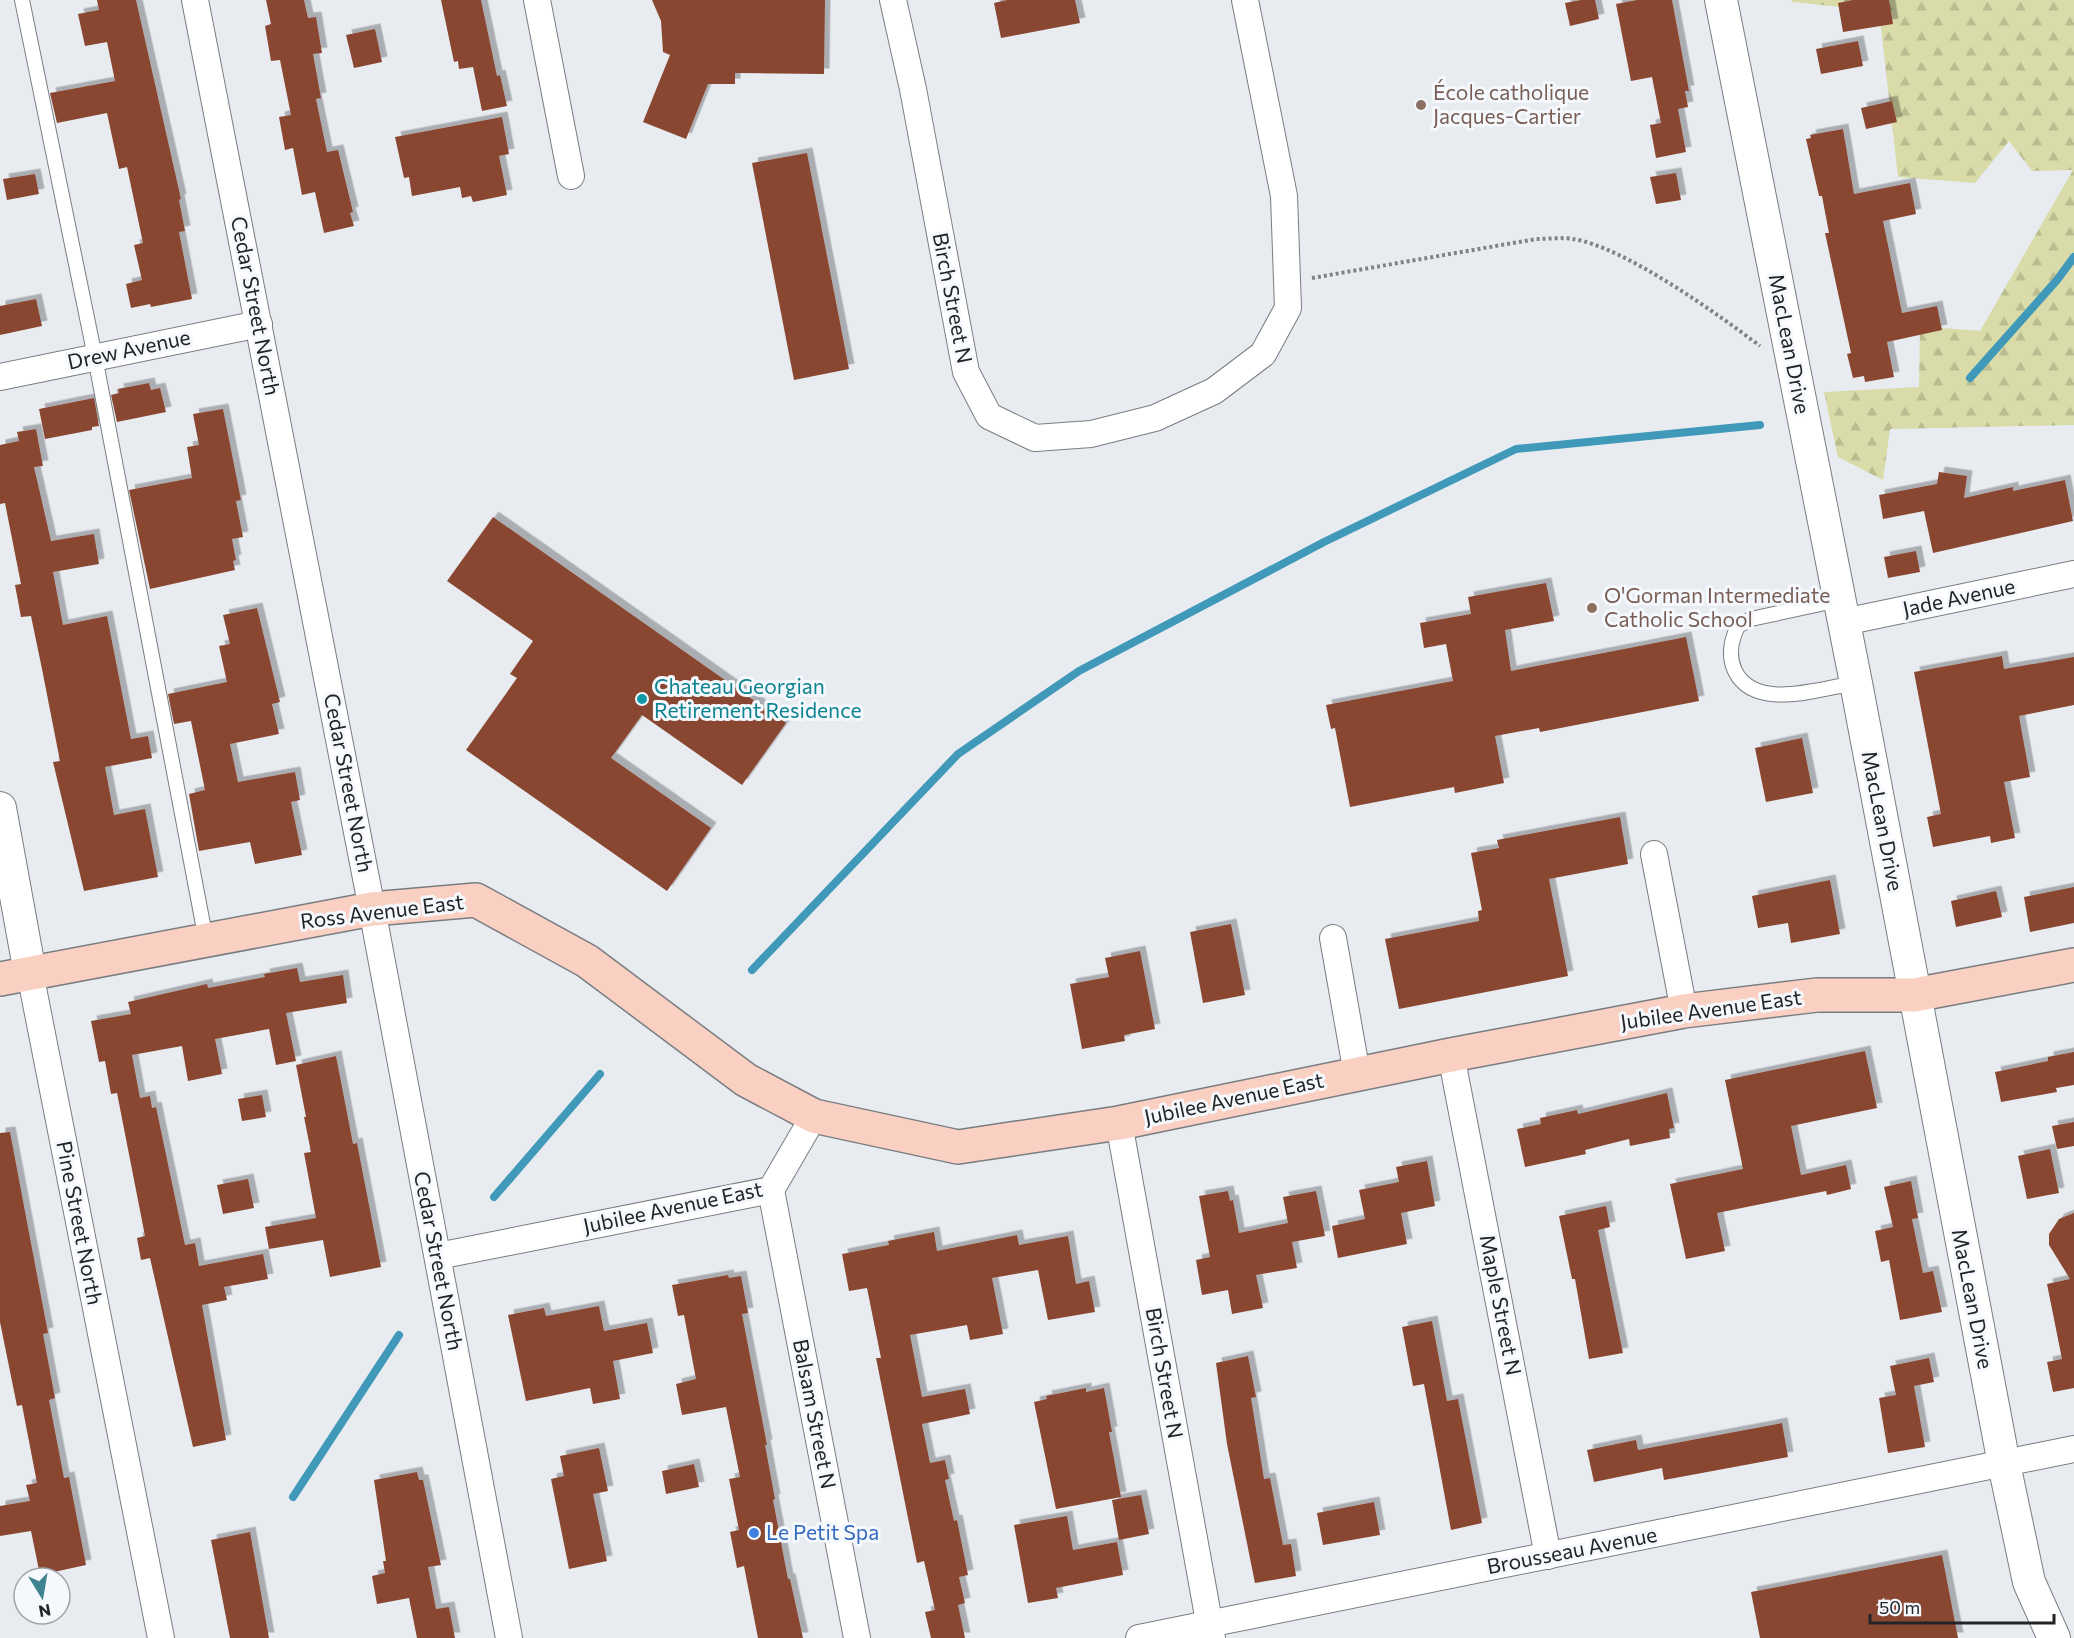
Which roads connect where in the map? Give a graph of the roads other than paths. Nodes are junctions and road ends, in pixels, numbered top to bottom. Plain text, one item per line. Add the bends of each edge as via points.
1 (22, 0) edge
2 (195, 0) edge
3 (537, 0) edge
4 (893, 0) edge
5 (1245, 0) edge
6 (1721, 0) edge
7 (571, 176) dead end
8 (259, 324) junction
9 (95, 357) junction
10 (0, 377) edge
11 (2074, 574) edge
12 (1841, 611) junction
13 (1856, 683) junction
14 (0, 808) edge
15 (1654, 854) dead end
16 (372, 909) junction
17 (1333, 938) dead end
18 (207, 940) junction
19 (2074, 965) edge
20 (15, 976) edge
21 (1914, 995) junction
22 (1684, 1011) junction
23 (1451, 1054) junction
24 (1357, 1074) junction
25 (813, 1116) junction
26 (1119, 1123) junction
27 (771, 1190) junction
28 (438, 1256) junction
29 (2074, 1449) edge
30 (2004, 1464) junction
31 (1548, 1556) junction
32 (1211, 1631) edge
33 (161, 1638) edge
34 (508, 1638) edge
35 (857, 1638) edge
36 (1139, 1638) edge
37 (2055, 1638) edge

1 - 9 lane
2 - 8 street, Cedar Street North
3 - 7 street
4 - 5 street, Birch Street N via 966,372 989,416 1035,438 1091,434 1165,413 1214,391 1263,354 1288,308 1284,196
6 - 12 street, MacLean Drive
8 - 9 street, Drew Avenue
8 - 16 street, Cedar Street North
9 - 10 street, Drew Avenue
9 - 18 lane
11 - 12 street, Jade Avenue
12 - 13 street, MacLean Drive
12 - 13 lane via 1751,619 1738,626 1731,649 1733,667 1741,682 1763,693 1783,694
13 - 21 street, MacLean Drive
14 - 20 street, Pine Street North
15 - 22 street
16 - 18 main road, Ross Avenue East
16 - 25 main road, Ross Avenue East via 476,900 587,961 746,1080
16 - 28 street, Cedar Street North
17 - 24 street
18 - 20 main road, Ross Avenue East
19 - 21 main road, Jubilee Avenue East
20 - 33 street, Pine Street North
21 - 22 main road, Jubilee Avenue East via 1817,995
21 - 30 street, MacLean Drive
22 - 23 main road, Jubilee Avenue East
23 - 24 main road, Jubilee Avenue East
23 - 31 street, Maple Street N
24 - 26 main road, Jubilee Avenue East
25 - 26 main road, Jubilee Avenue East via 958,1147
25 - 27 street, Jubilee Avenue East
26 - 32 street, Birch Street N
27 - 28 street, Jubilee Avenue East
27 - 35 street, Balsam Street N
28 - 34 street, Cedar Street North
29 - 30 street, Brousseau Avenue
30 - 31 street, Brousseau Avenue
30 - 37 street, MacLean Drive via 2029,1581
31 - 32 street, Brousseau Avenue
32 - 36 street, Brousseau Avenue

